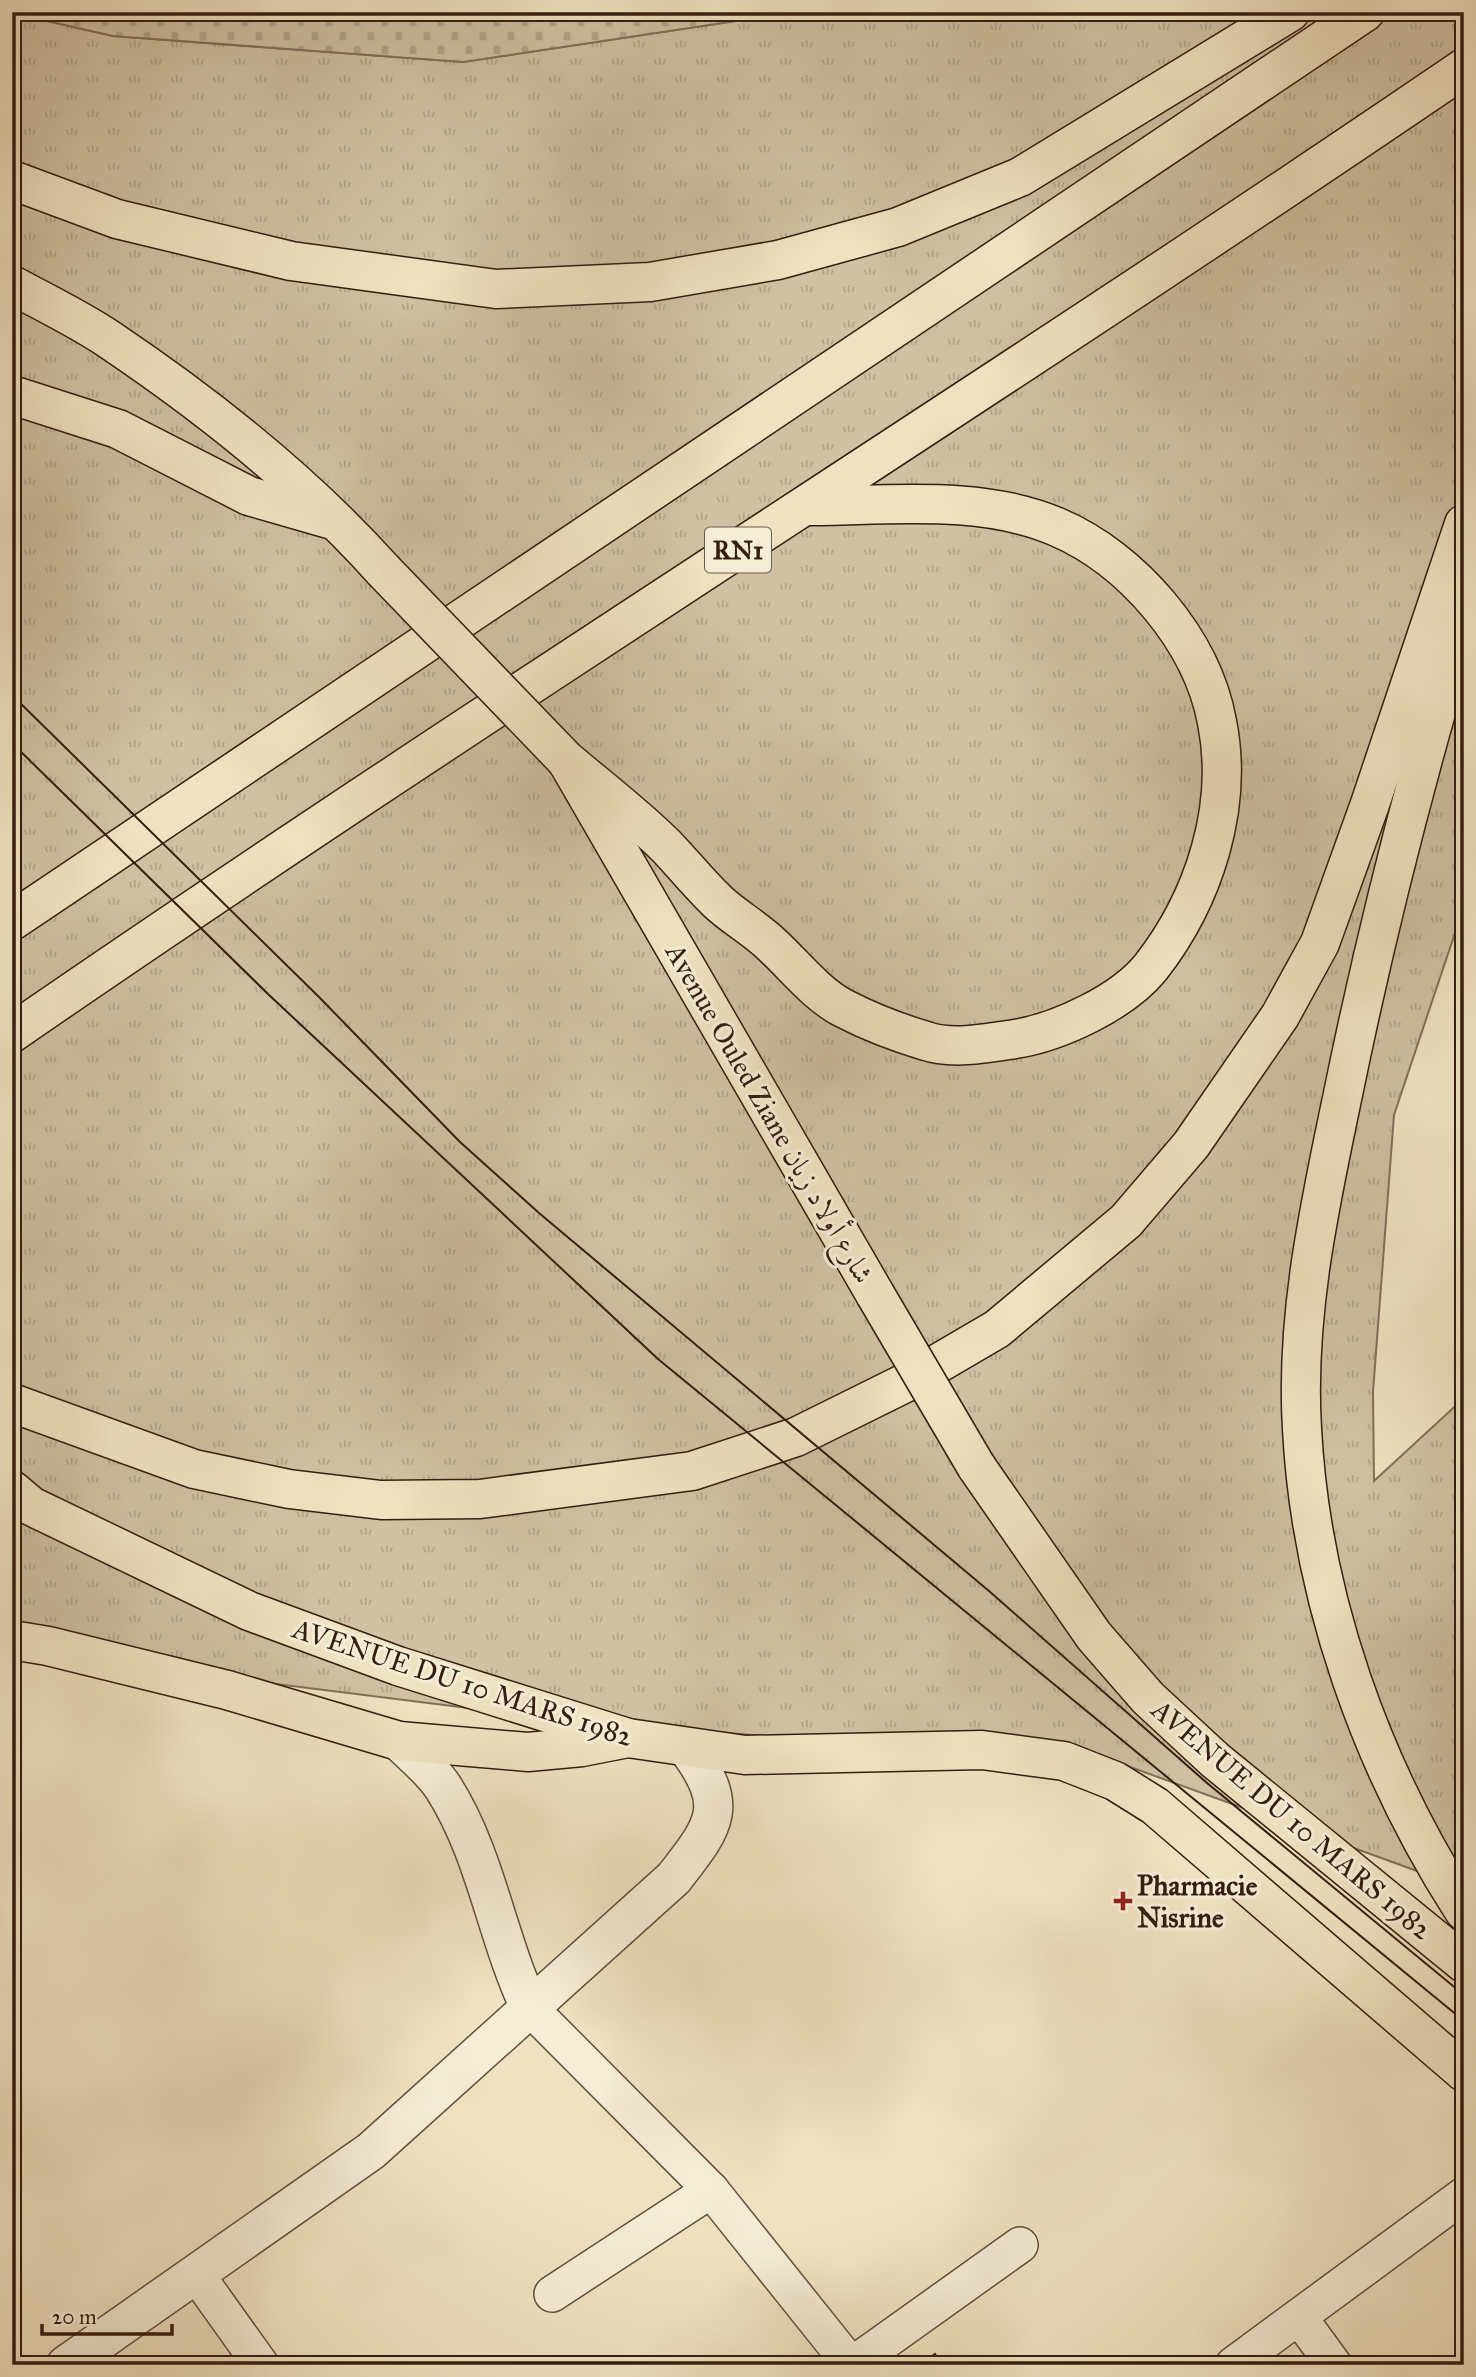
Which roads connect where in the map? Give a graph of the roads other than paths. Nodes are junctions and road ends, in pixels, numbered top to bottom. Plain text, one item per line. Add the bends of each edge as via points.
1 (1290, 12) edge
2 (1365, 12) edge
3 (1464, 68) edge
4 (12, 180) edge
5 (12, 285) edge
6 (12, 395) edge
7 (806, 506) junction
8 (341, 523) junction
9 (1464, 524) edge
10 (1464, 615) edge
11 (565, 759) junction
12 (12, 921) edge
13 (12, 1033) edge
14 (12, 1403) edge
15 (976, 1466) joint
16 (12, 1490) edge
17 (12, 1640) edge
18 (628, 1738) junction
19 (399, 1741) junction
20 (687, 1748) junction
21 (1464, 1911) edge
22 (1464, 1963) edge
23 (530, 2007) junction
24 (1464, 2072) edge
25 (711, 2190) junction
26 (1464, 2195) edge
27 (1020, 2245) dead end
28 (196, 2274) junction
29 (552, 2294) dead end
30 (1299, 2317) junction
31 (66, 2365) edge
32 (261, 2365) edge
33 (851, 2365) edge
34 (1233, 2365) edge
35 (1334, 2365) edge

1 - 4 main road via 1020,177 898,227 778,260 650,282 496,289 291,261 117,219
2 - 12 main road
3 - 7 main road, RN1
5 - 8 main road via 108,339 215,416
6 - 8 main road via 118,429 249,496
7 - 11 main road via 933,503 1009,511 1057,527 1085,543 1135,578 1171,619 1198,666 1217,720 1222,789 1210,858 1186,912 1149,969 1094,1013 1038,1035 985,1043 930,1043 840,1007
7 - 13 main road, RN1 via 234,880
8 - 11 main road, bridge
9 - 14 main road via 1320,943 1280,1016 1191,1145 1126,1221 997,1329 903,1384 796,1437 692,1471 480,1499 381,1500 289,1489 194,1469
10 - 21 main road via 1384,904 1325,1180 1303,1315 1302,1428 1315,1546 1346,1662 1394,1790
11 - 15 main road, Avenue Ouled Ziane شارع أولاد زيان, bridge
15 - 22 main road, AVENUE DU 10 MARS 1982 via 1094,1636 1148,1698 1215,1760
16 - 18 main road, AVENUE DU 10 MARS 1982 via 31,1506 249,1611 398,1666
17 - 19 main road via 227,1690
18 - 19 main road via 528,1752
18 - 20 main road, AVENUE DU 10 MARS 1982
19 - 23 street via 441,1784 458,1812
20 - 23 street via 714,1793 714,1811 700,1844 656,1895
20 - 24 main road, AVENUE DU 10 MARS 1982 via 809,1756 982,1750 1064,1760 1115,1780 1155,1806
23 - 25 street
23 - 28 street via 371,2151
25 - 29 street
25 - 33 street
26 - 30 street
27 - 33 street
28 - 31 street
28 - 32 street
30 - 34 street
30 - 35 street

